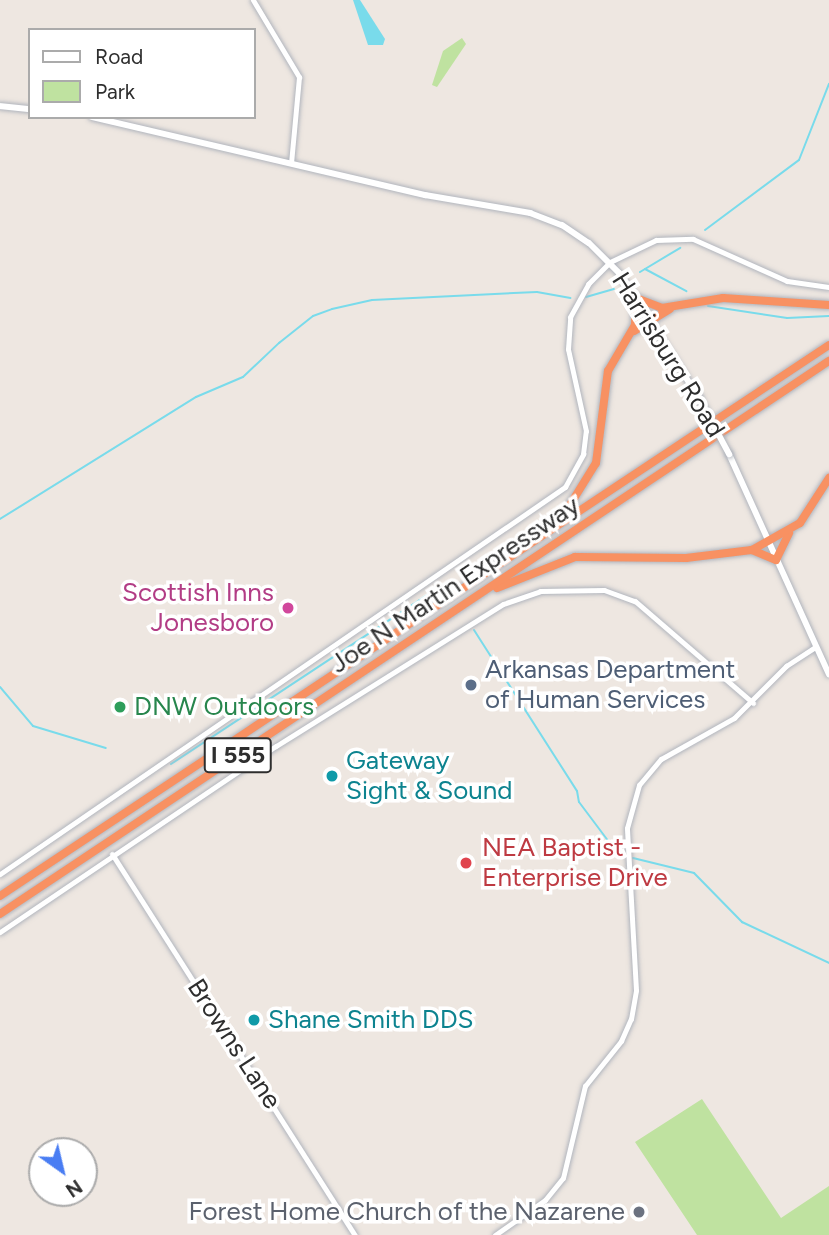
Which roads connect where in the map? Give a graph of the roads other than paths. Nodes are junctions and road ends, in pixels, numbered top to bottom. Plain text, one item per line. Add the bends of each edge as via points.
1 (253, 0) edge
2 (0, 106) edge
3 (28, 109) edge
4 (101, 119) edge
5 (291, 163) junction
6 (610, 262) junction
7 (829, 288) edge
8 (636, 298) junction
9 (829, 305) edge
10 (675, 306) junction
11 (652, 322) junction
12 (632, 333) junction
13 (829, 345) edge
14 (829, 361) edge
15 (829, 478) edge
16 (556, 526) junction
17 (789, 532) junction
18 (768, 542) junction
19 (752, 550) junction
20 (776, 560) junction
21 (476, 597) junction
22 (815, 647) junction
23 (829, 674) edge
24 (753, 703) junction
25 (112, 854) junction
26 (0, 874) edge
27 (2, 895) edge
28 (0, 914) edge
29 (0, 932) edge
30 (355, 1235) edge
31 (495, 1235) edge

1 - 5 street via 299,77
2 - 3 main road
4 - 5 main road, Harrisburg Road
5 - 6 main road, Harrisburg Road via 425,195 530,213 573,231
6 - 7 street via 656,240 693,239 787,281
6 - 8 main road, Harrisburg Road
6 - 26 street via 588,284 570,317 568,349 586,431 583,454 565,487
8 - 10 highway via 662,308
8 - 11 main road, Harrisburg Road
8 - 12 highway
9 - 10 highway via 723,298
10 - 11 highway
11 - 12 highway
11 - 18 main road, Harrisburg Road, bridge via 729,454
12 - 16 highway via 608,371 596,463
13 - 16 highway, Joe N Martin Expressway / I 555
14 - 21 highway, Joe N Martin Expressway / I 555
15 - 17 highway via 816,504
16 - 27 highway, Joe N Martin Expressway / I 555
17 - 18 highway
17 - 20 highway
18 - 19 highway
18 - 20 main road, Harrisburg Road
19 - 20 highway
19 - 21 highway via 696,557 575,557
20 - 22 main road, Harrisburg Road
21 - 28 highway, Joe N Martin Expressway / I 555
22 - 23 main road, Harrisburg Road
22 - 24 street via 786,666
24 - 25 street via 635,601 585,588 540,591 492,611
24 - 31 street via 721,727 661,759 639,785 627,828 636,989 631,1020 581,1096 572,1157 563,1178 545,1200
25 - 29 street
25 - 30 street, Browns Lane

